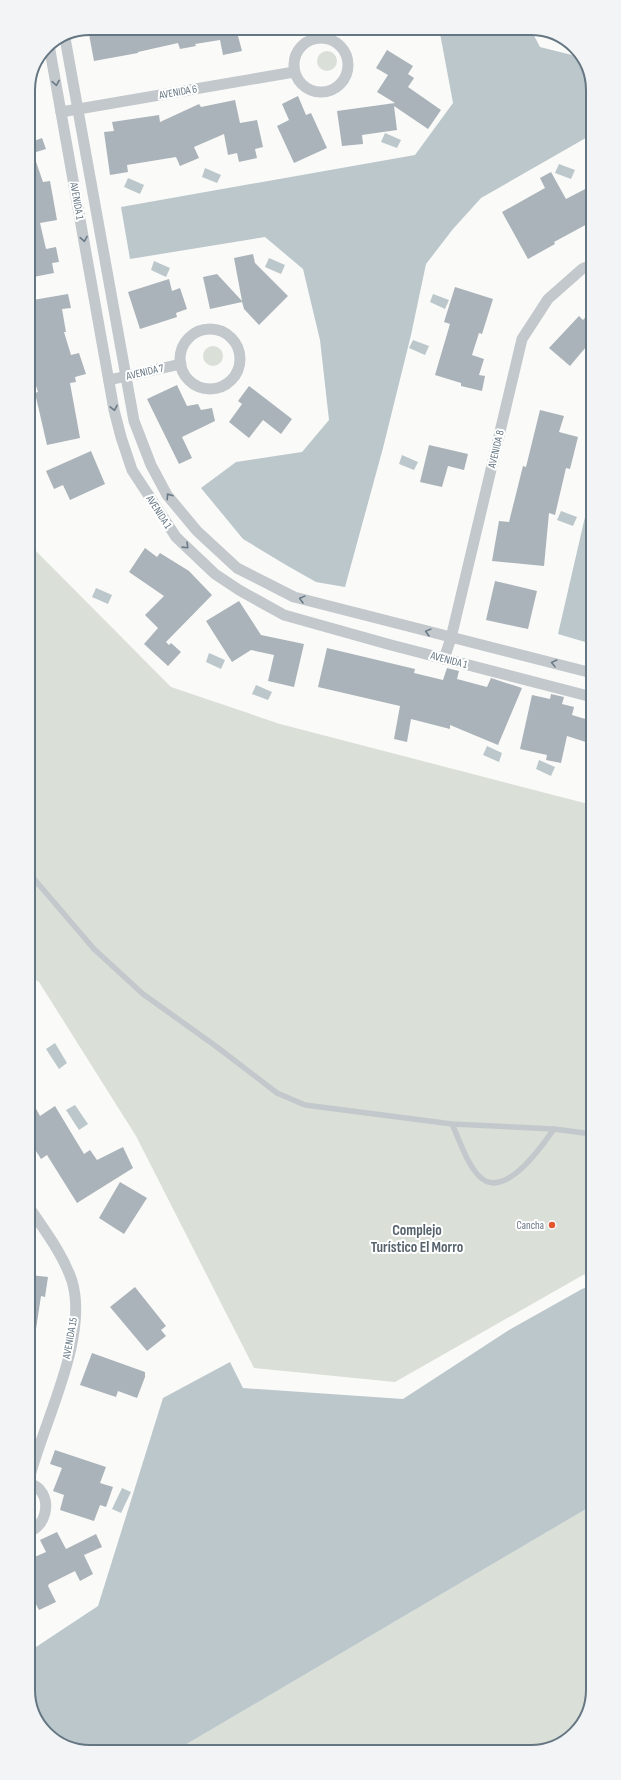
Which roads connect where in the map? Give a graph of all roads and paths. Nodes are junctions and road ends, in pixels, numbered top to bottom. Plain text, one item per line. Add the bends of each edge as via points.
1 (66, 41) edge
2 (50, 52) edge
3 (294, 72) junction
4 (79, 109) junction
5 (61, 112) junction
6 (586, 267) edge
7 (181, 364) junction
8 (126, 377) junction
9 (109, 380) junction
10 (250, 574) junction
11 (239, 590) junction
12 (450, 638) junction
13 (444, 659) junction
14 (586, 672) edge
15 (586, 695) edge
16 (35, 880) edge
17 (452, 1124) junction
18 (554, 1129) junction
19 (586, 1133) edge
20 (35, 1215) edge
21 (35, 1460) edge
22 (35, 1486) edge
23 (35, 1527) edge

1 - 4 street, AVENIDA 1
2 -> 5 street, AVENIDA 1
3 - 3 street via 302,85 316,92 324,92 338,86 344,80 348,66 347,58 344,51 333,41 318,38 310,40 298,50
3 - 4 street, AVENIDA 6
4 - 5 street, AVENIDA 6
4 - 8 street, AVENIDA 1
5 -> 9 street, AVENIDA 1
6 - 12 street, AVENIDA 8 via 548,299 522,339
7 - 7 street via 187,378 193,383 200,387 216,388 223,386 235,376 239,369 240,353 234,339 227,334 221,330 205,329 186,342 182,349
7 - 8 street, AVENIDA 7
8 - 9 street, AVENIDA 7
10 -> 8 street, AVENIDA 1 via 237,568 218,551 167,495 151,465 134,421
9 -> 11 street, AVENIDA 1 via 121,437 136,476 176,537 215,574
10 - 11 street
12 -> 10 street, AVENIDA 1 via 294,597
11 - 13 street, AVENIDA 1 via 284,615
12 - 13 street, AVENIDA 8
14 -> 12 street, AVENIDA 1
13 - 15 street, AVENIDA 1
16 - 17 lane via 94,950 143,994 277,1093 305,1105
17 - 18 lane
17 - 18 lane via 470,1162 480,1176 489,1182 498,1182 512,1176 525,1166
18 - 19 lane
20 - 21 street, AVENIDA 15 via 62,1258 72,1283 75,1307 71,1348
22 - 23 street via 41,1490 46,1505 43,1520

